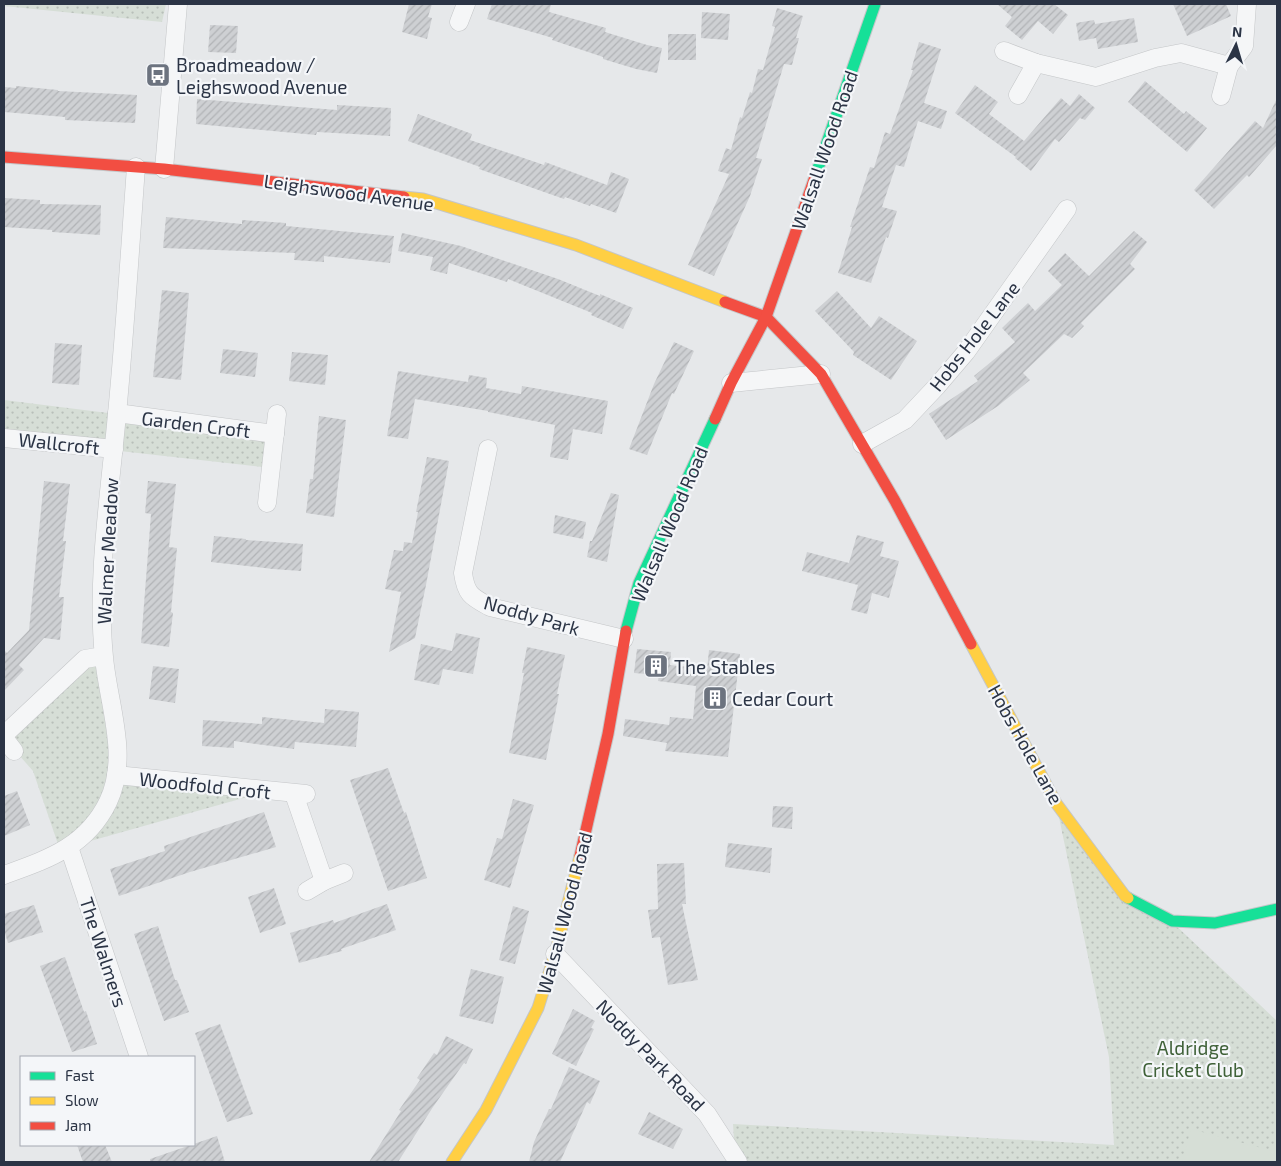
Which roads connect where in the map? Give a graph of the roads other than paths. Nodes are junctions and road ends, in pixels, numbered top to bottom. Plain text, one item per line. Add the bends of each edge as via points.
1 (178, 4) edge
2 (466, 4) edge
3 (875, 4) edge
4 (1247, 4) edge
5 (459, 22) dead end
6 (1004, 51) dead end
7 (1036, 63) junction
8 (1229, 66) junction
9 (1018, 95) dead end
10 (1221, 96) dead end
11 (4, 157) edge
12 (136, 166) junction
13 (164, 169) junction
14 (1067, 209) dead end
15 (766, 317) junction
16 (822, 374) junction
17 (731, 383) junction
18 (117, 413) junction
19 (277, 414) dead end
20 (275, 434) junction
21 (4, 438) edge
22 (862, 444) junction
23 (488, 448) dead end
24 (114, 449) junction
25 (267, 503) dead end
26 (624, 639) junction
27 (103, 656) junction
28 (7, 742) edge
29 (116, 776) junction
30 (69, 847) junction
31 (344, 873) dead end
32 (4, 875) edge
33 (324, 881) junction
34 (307, 891) dead end
35 (1277, 909) edge
36 (555, 954) junction
37 (139, 1056) edge
38 (452, 1162) edge
39 (738, 1162) edge

1 - 13 street
2 - 5 street
3 - 15 street, Walsall Wood Road
4 - 8 street via 1244,46
6 - 7 street
7 - 8 street via 1096,77 1180,53
7 - 9 street
8 - 10 street
11 - 12 street, Leighswood Avenue
12 - 13 street, Leighswood Avenue
12 - 18 street, Walmer Meadow
13 - 15 street, Leighswood Avenue via 422,199 576,245
14 - 22 street, Hobs Hole Lane via 966,352 937,386 905,420
15 - 16 street, Hobs Hole Lane
15 - 17 street, Walsall Wood Road
16 - 17 street
16 - 22 street, Hobs Hole Lane
17 - 26 street, Walsall Wood Road via 639,583
18 - 20 street, Garden Croft
18 - 24 street, Walmer Meadow
19 - 20 street, Garden Croft
20 - 25 street, Garden Croft
21 - 24 street, Wallcroft
22 - 35 street, Hobs Hole Lane via 1056,803 1125,896 1172,921 1215,922
23 - 26 street, Noddy Park via 463,573 471,596 490,607
24 - 27 street, Walmer Meadow via 104,553
26 - 36 street, Walsall Wood Road via 592,809
27 - 28 street via 85,659
27 - 29 street, Walmer Meadow via 117,744
29 - 30 street, Walmer Meadow via 100,816
29 - 33 street, Woodfold Croft via 300,794
30 - 32 street, Walmer Meadow via 50,858
30 - 37 street, The Walmers
31 - 33 street
33 - 34 street
36 - 38 street, Walsall Wood Road via 538,1008 486,1110
36 - 39 street, Noddy Park Road via 707,1114

